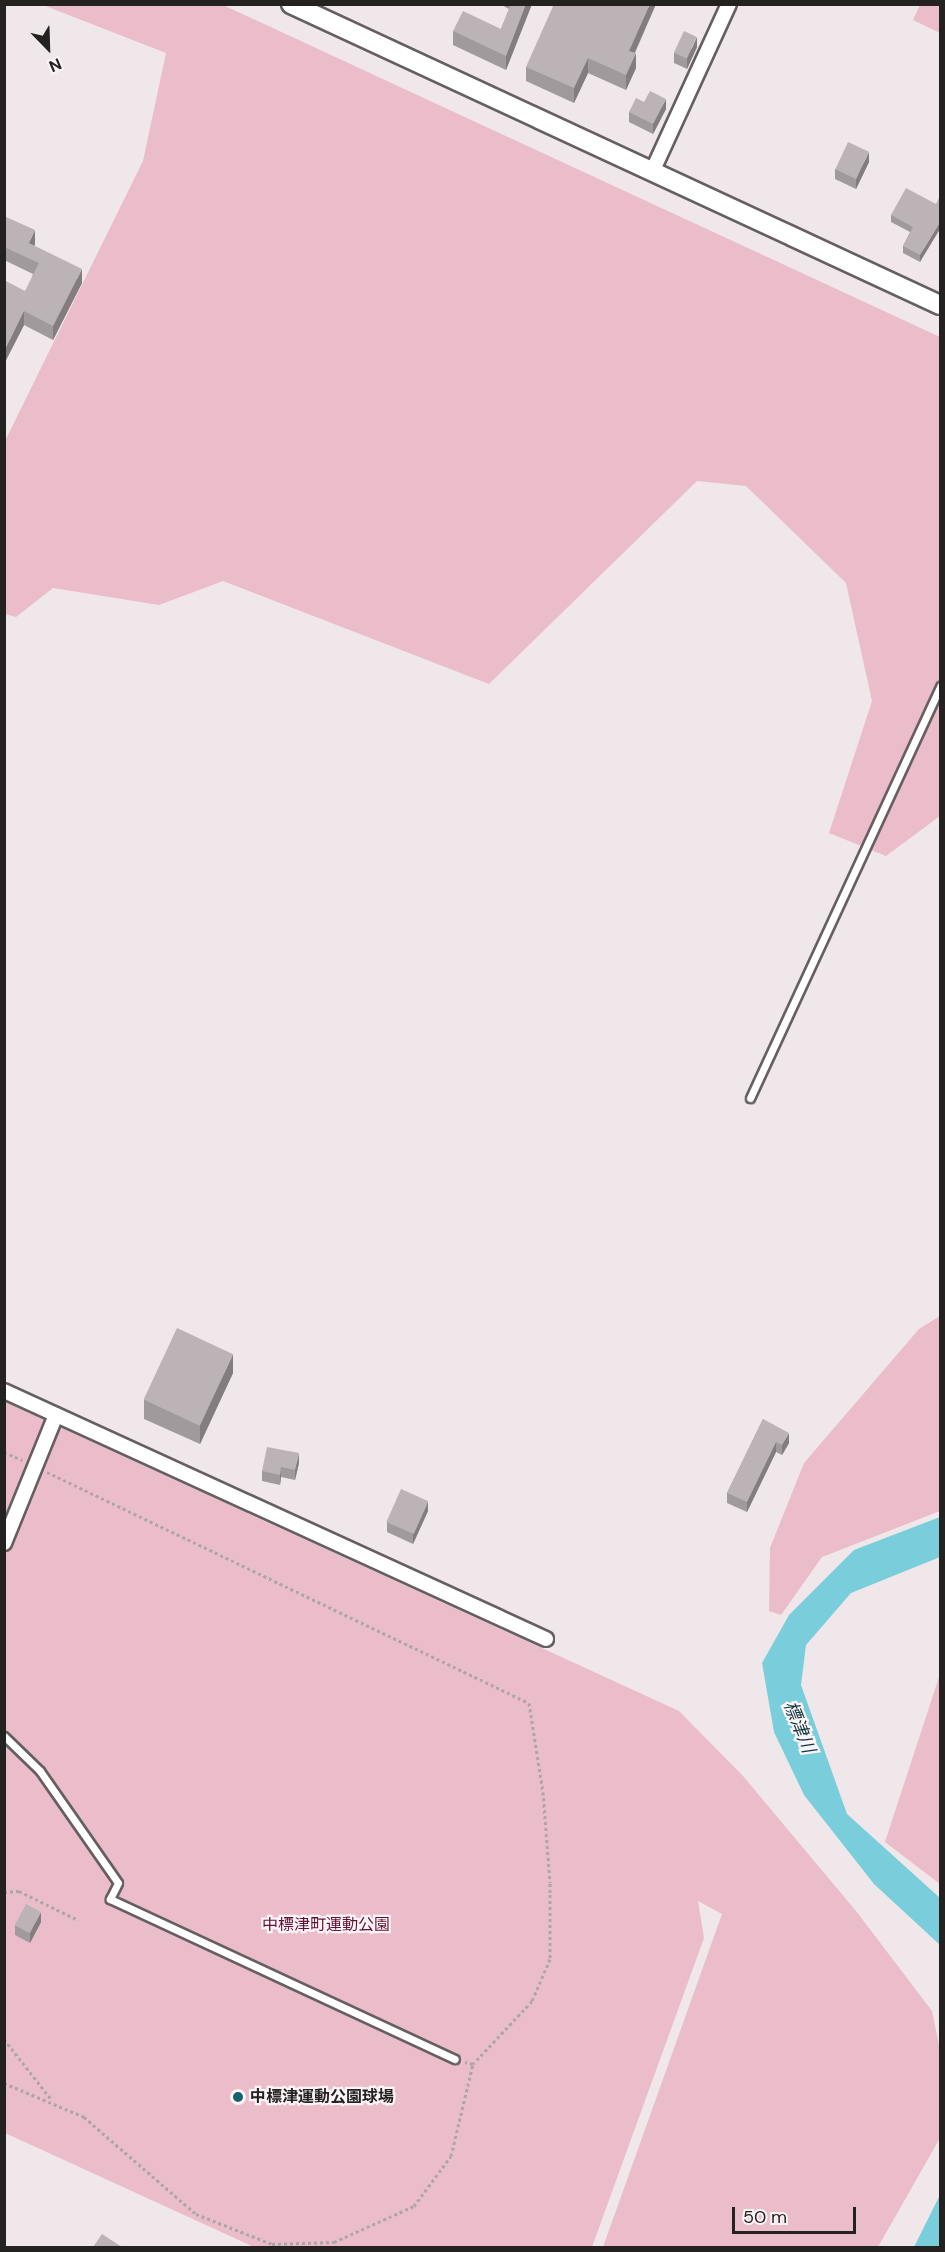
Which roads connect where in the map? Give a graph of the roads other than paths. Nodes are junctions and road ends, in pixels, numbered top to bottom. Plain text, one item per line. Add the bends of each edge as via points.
1 (291, 4) edge
2 (729, 4) edge
3 (652, 172) junction
4 (940, 305) edge
5 (940, 686) edge
6 (750, 1098) dead end
7 (4, 1391) edge
8 (56, 1415) junction
9 (4, 1543) edge
10 (546, 1639) dead end
11 (4, 1736) edge
12 (455, 2059) road end

1 - 3 street
2 - 3 street
3 - 4 street
5 - 6 lane
7 - 8 street
8 - 9 street
8 - 10 street
11 - 12 lane via 39,1772 118,1883 110,1899

